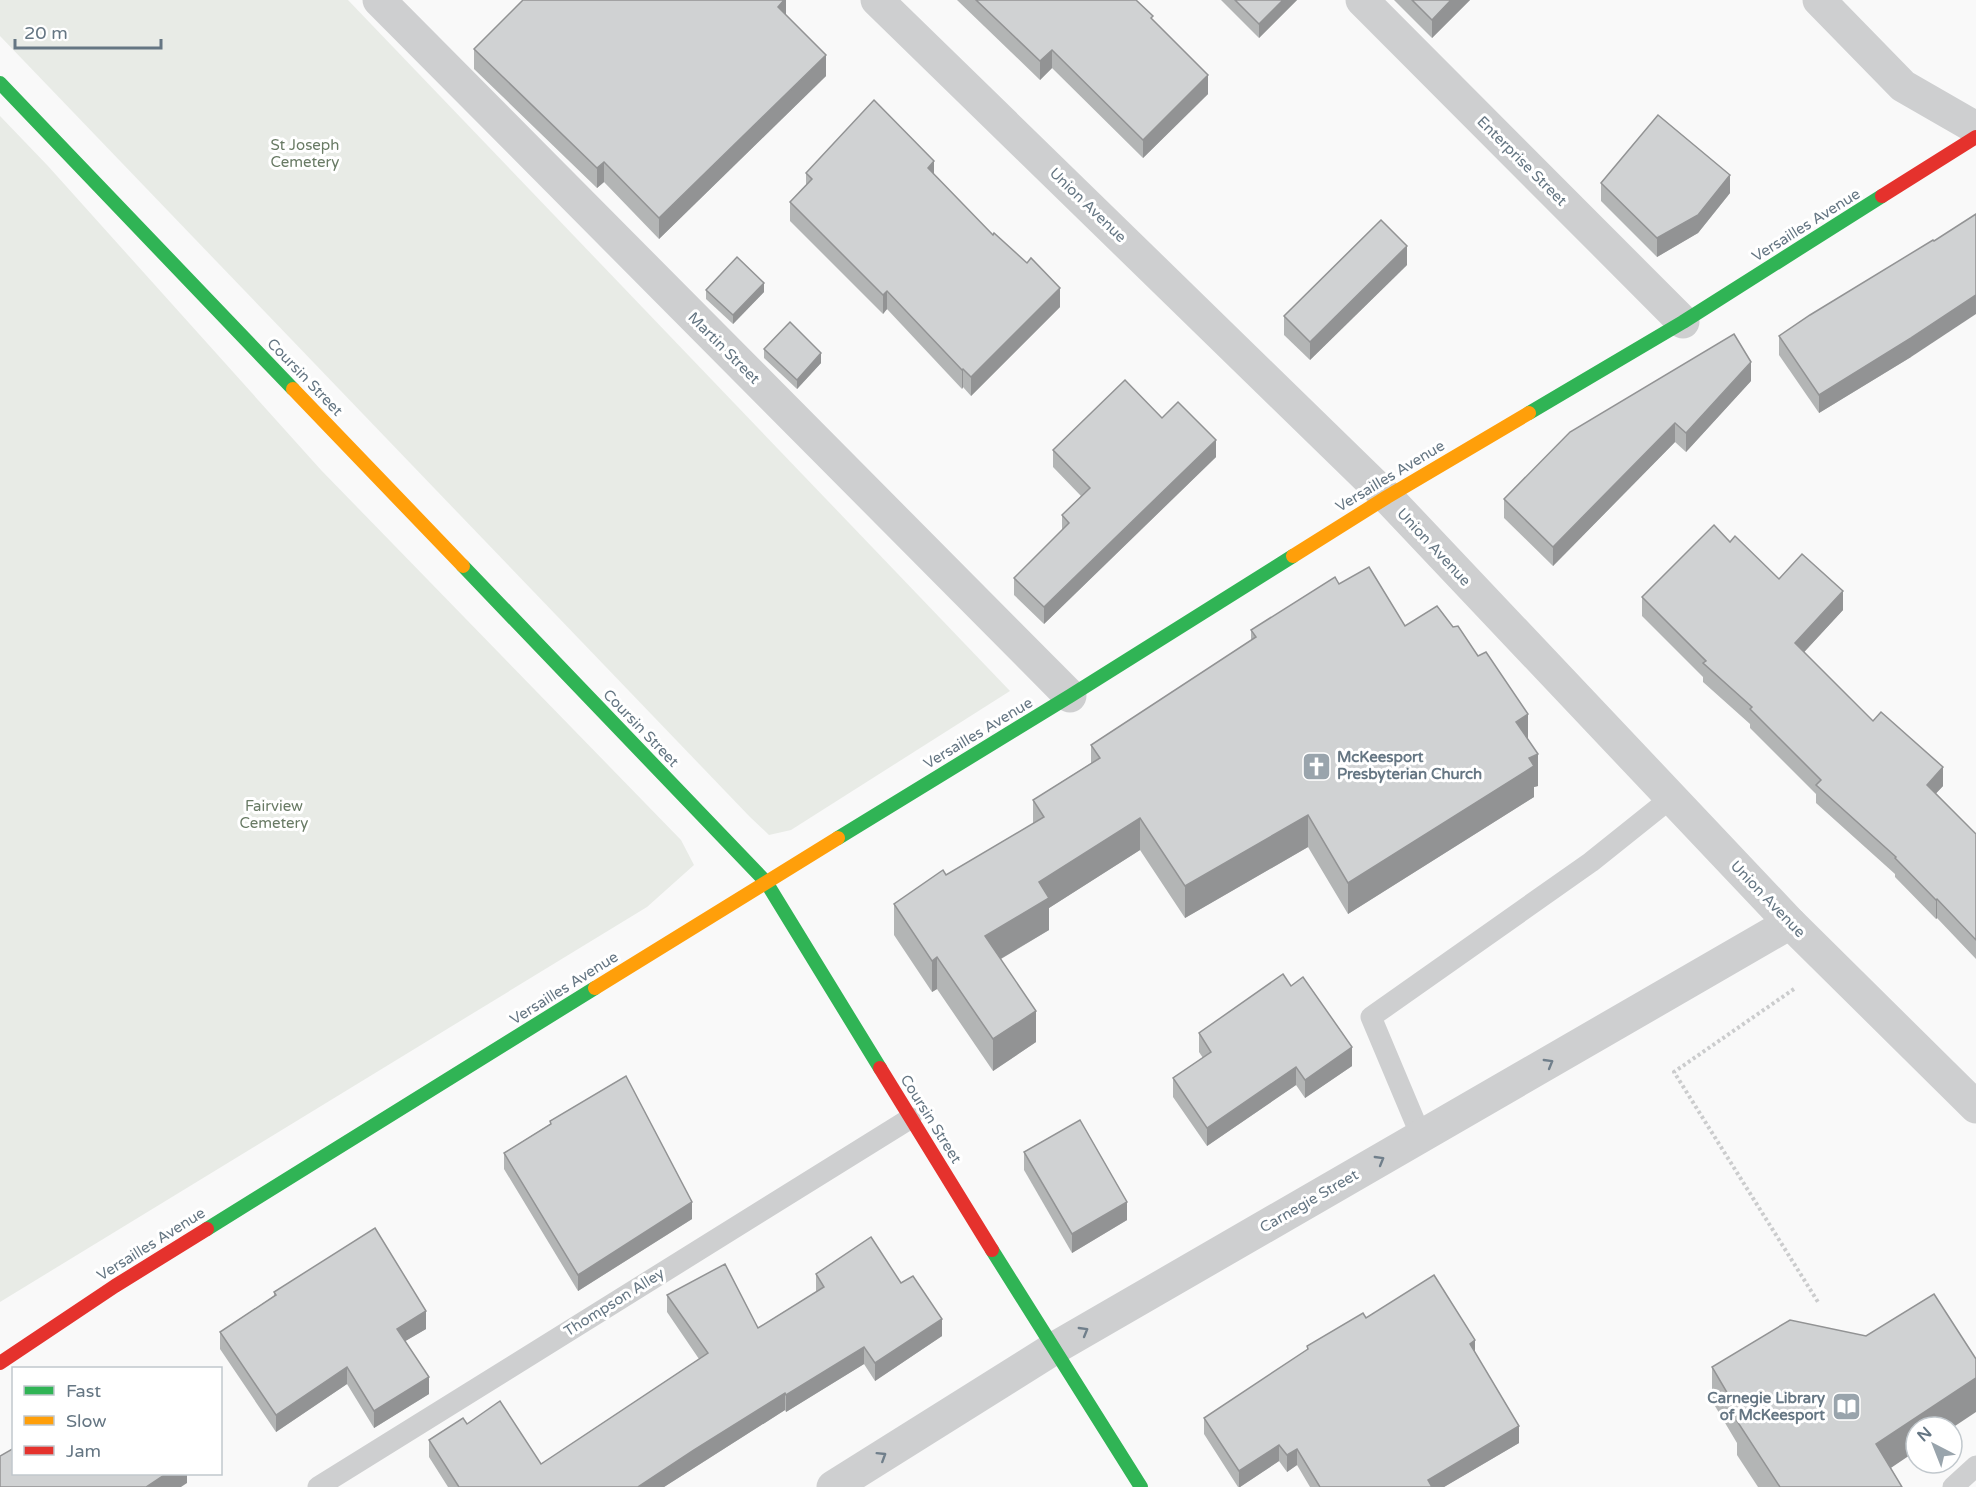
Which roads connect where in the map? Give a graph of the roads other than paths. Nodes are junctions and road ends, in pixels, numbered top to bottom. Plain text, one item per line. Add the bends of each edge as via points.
1 (380, 0) edge
2 (877, 0) edge
3 (1362, 0) edge
4 (1819, 0) edge
5 (0, 83) edge
6 (1976, 128) edge
7 (1976, 137) edge
8 (1683, 321) junction
9 (1387, 497) junction
10 (1070, 696) junction
11 (1671, 798) junction
12 (766, 882) junction
13 (1790, 923) junction
14 (1976, 1107) edge
15 (911, 1118) junction
16 (1421, 1136) junction
17 (1053, 1349) junction
18 (0, 1363) edge
19 (1976, 1466) edge
20 (318, 1487) edge
21 (833, 1487) edge
22 (1141, 1487) edge
23 (1953, 1487) edge

1 - 10 street, Martin Street
2 - 9 street, Union Avenue
3 - 8 street, Enterprise Street
4 - 6 street via 1903,86
5 - 12 street, Coursin Street
7 - 8 street, Versailles Avenue
8 - 9 street, Versailles Avenue
9 - 10 street, Versailles Avenue
9 - 11 street, Union Avenue
10 - 12 street, Versailles Avenue
11 - 13 street, Union Avenue
11 - 16 lane via 1591,862 1371,1017
12 - 15 street, Coursin Street
12 - 18 street, Versailles Avenue via 115,1286
13 - 14 street, Union Avenue
16 -> 13 street, Carnegie Street
15 - 17 street, Coursin Street
15 - 20 lane, Thompson Alley
17 -> 16 street, Carnegie Street
21 -> 17 street, Carnegie Street
17 - 22 street, Coursin Street
19 - 23 lane

